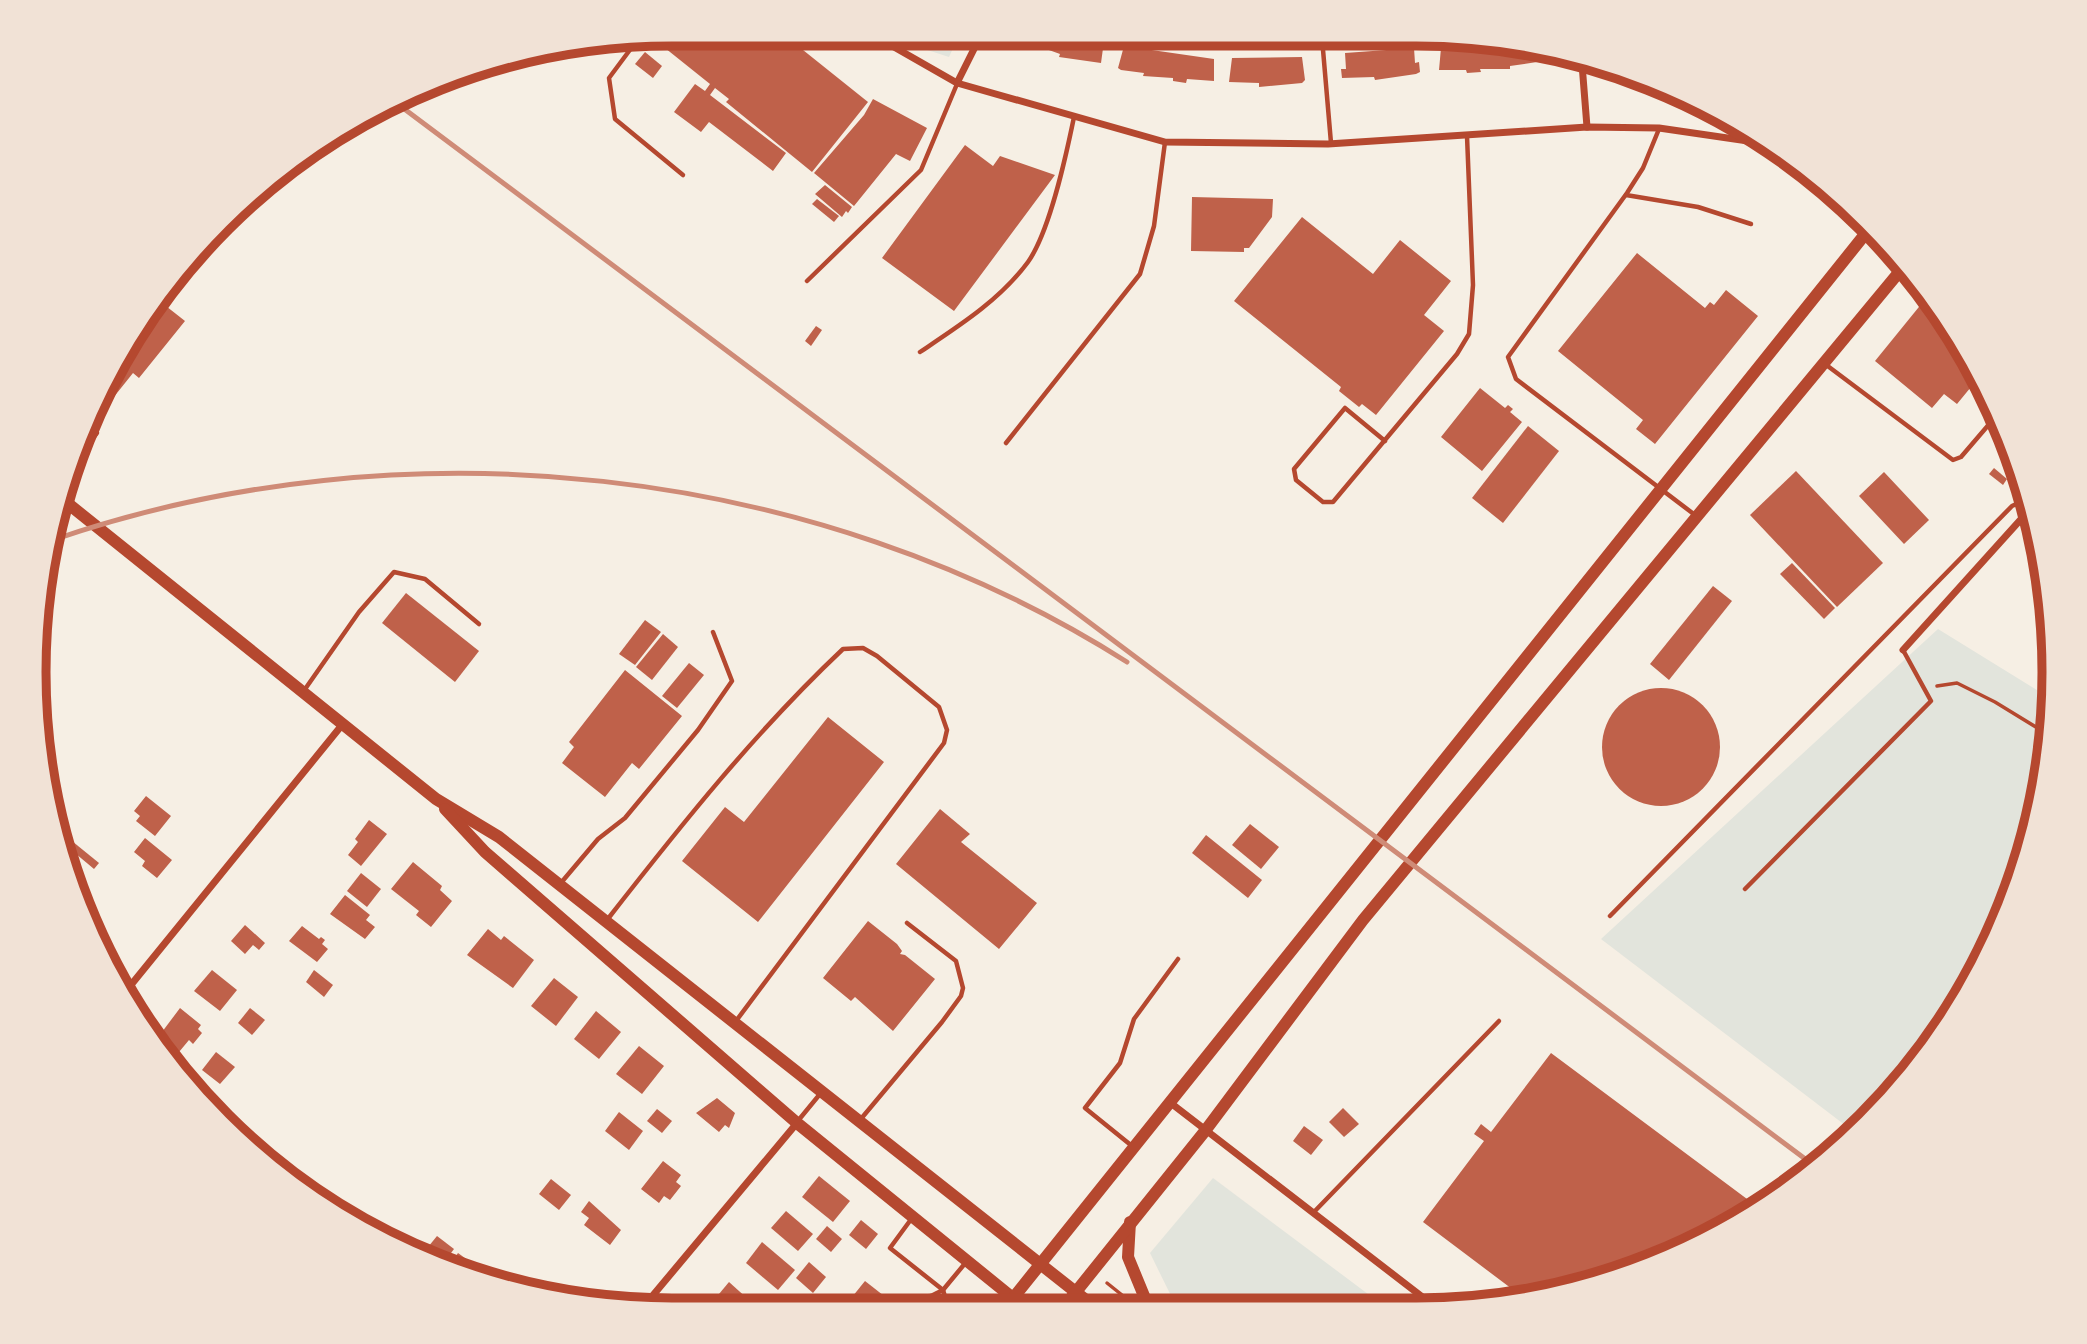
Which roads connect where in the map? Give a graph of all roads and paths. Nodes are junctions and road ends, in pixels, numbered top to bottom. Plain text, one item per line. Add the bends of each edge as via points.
1 (892, 46) edge
2 (976, 46) edge
3 (1323, 46) edge
4 (632, 47) edge
5 (1582, 69) edge
6 (957, 83) junction
7 (1074, 117) junction
8 (1587, 127) junction
9 (1659, 128) junction
10 (1467, 135) junction
11 (1741, 137) edge
12 (1165, 142) junction
13 (1331, 143) junction
14 (683, 175) dead end
15 (1625, 195) junction
16 (1751, 224) dead end
17 (1864, 235) edge
18 (1898, 274) edge
19 (807, 281) dead end
20 (920, 352) dead end
21 (1824, 363) junction
22 (1990, 423) edge
23 (94, 431) edge
24 (1385, 440) junction
25 (1006, 443) dead end
26 (89, 444) edge
27 (1662, 489) junction
28 (2018, 503) edge
29 (69, 504) edge
30 (1698, 517) junction
31 (2022, 519) edge
32 (479, 624) dead end
33 (713, 632) dead end
34 (1903, 650) joint
35 (1924, 688) junction
36 (303, 693) junction
37 (342, 725) junction
38 (2038, 729) edge
39 (436, 799) junction
40 (559, 884) junction
41 (1745, 889) dead end
42 (1610, 916) dead end
43 (606, 921) junction
44 (907, 923) dead end
45 (1178, 959) dead end
46 (130, 986) edge
47 (1499, 1021) dead end
48 (735, 1022) junction
49 (822, 1091) junction
50 (1172, 1104) junction
51 (860, 1121) junction
52 (797, 1123) junction
53 (1205, 1131) junction
54 (1135, 1149) junction
55 (1313, 1213) junction
56 (913, 1217) junction
57 (1129, 1222) junction
58 (967, 1261) junction
59 (1040, 1265) junction
60 (1107, 1283) dead end
61 (943, 1290) junction
62 (1076, 1292) junction
63 (930, 1296) joint
64 (651, 1297) edge
65 (907, 1298) dead end
66 (945, 1298) edge
67 (1005, 1298) edge
68 (1014, 1298) edge
69 (1071, 1298) edge
70 (1084, 1298) edge
71 (1121, 1298) edge
72 (1145, 1298) edge
73 (1423, 1298) edge

1 - 6 street
2 - 6 street
3 - 13 lane
4 - 14 lane via 609,78 615,119
5 - 8 street
6 - 7 street
6 - 19 lane via 921,170
7 - 12 street
7 - 20 lane via 1064,162 1030,260 996,298
8 - 9 street
8 - 10 street
9 - 11 street
9 - 15 lane via 1643,168
10 - 13 street
10 - 24 lane via 1473,285 1468,334 1457,354
12 - 13 street
12 - 25 lane via 1154,226 1140,274
15 - 16 lane via 1698,207
15 - 27 lane via 1508,357 1516,379
17 - 27 main road
18 - 21 main road
21 - 22 lane via 1953,460 1961,457
21 - 30 main road
23 - 26 lane via 97,433
24 - 24 lane via 1333,502 1323,502 1296,480 1294,469 1345,408
27 - 30 lane
27 - 50 main road
28 - 42 lane via 1922,595
29 - 36 main road
30 - 53 main road via 1363,920
31 - 34 street
32 - 36 lane via 425,579 394,572 359,612
33 - 40 lane via 732,681 625,818 598,839
34 - 35 lane
35 - 38 path via 1957,683
35 - 41 lane via 1931,701
36 - 37 main road
37 - 39 main road
37 - 46 street
39 - 40 main road via 499,837
39 - 52 main road via 485,852
40 - 43 main road
43 - 48 main road
43 - 48 lane via 700,801 807,682 843,649 863,648 877,656 939,707 947,730 944,743
44 - 51 lane via 956,961 963,988 942,1021
45 - 54 lane via 1135,1019 1120,1063 1085,1108
47 - 55 lane
48 - 49 main road
49 - 51 main road
49 - 52 lane
50 - 53 street
50 - 54 main road
51 - 59 main road
52 - 56 main road
52 - 64 street
53 - 55 street
53 - 57 main road
54 - 59 main road
55 - 73 street
56 - 58 main road
56 - 61 lane via 890,1248
57 - 62 main road
57 - 72 main road via 1128,1257
58 - 61 lane
58 - 67 main road
59 - 62 main road
59 - 68 main road
60 - 71 path
61 - 63 lane
61 - 66 lane
62 - 69 main road
62 - 70 main road
63 - 65 lane

